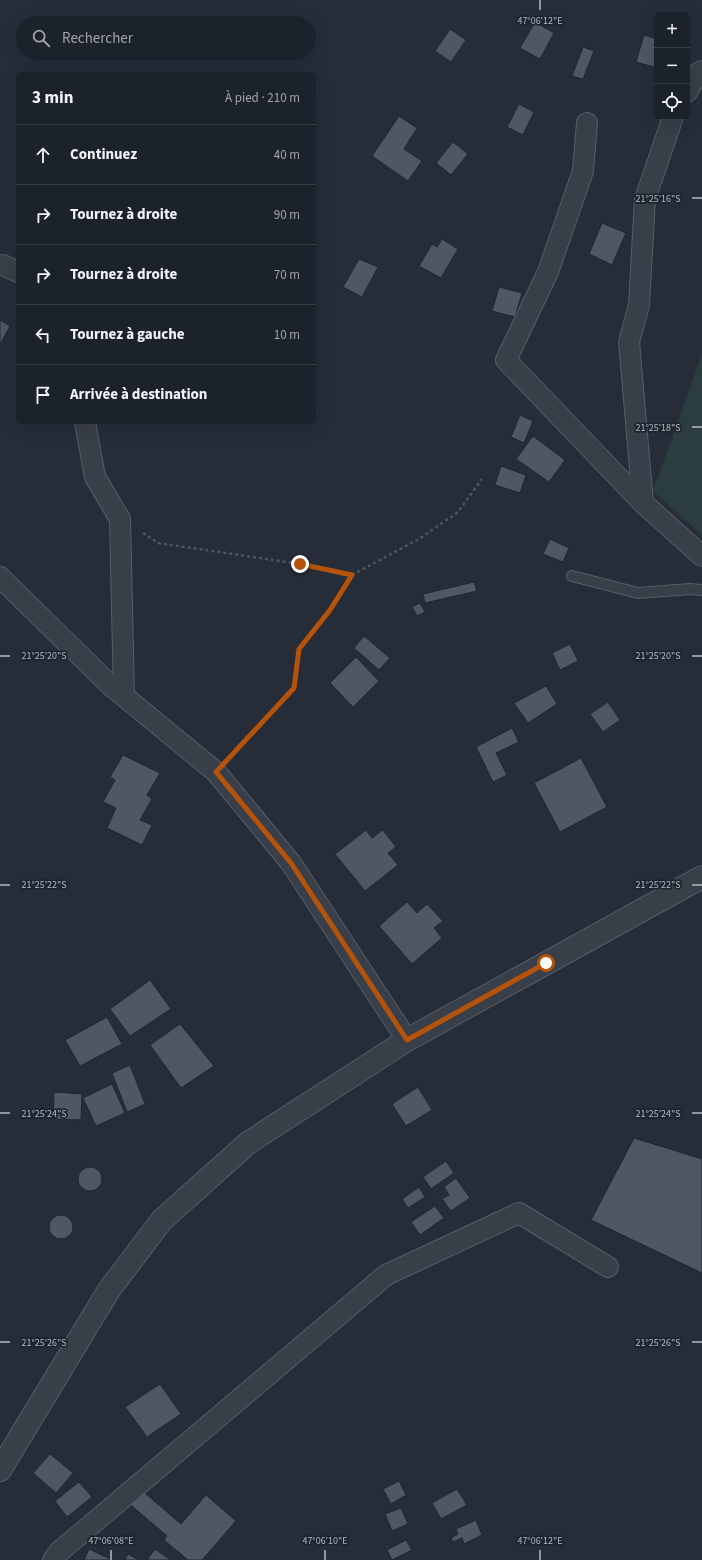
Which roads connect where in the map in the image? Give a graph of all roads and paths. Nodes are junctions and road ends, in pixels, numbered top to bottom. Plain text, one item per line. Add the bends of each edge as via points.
1 (702, 71) edge
2 (690, 87) edge
3 (672, 120) edge
4 (587, 123) dead end
5 (85, 424) edge
6 (482, 479) dead end
7 (643, 503) junction
8 (120, 519) junction
9 (702, 556) edge
10 (352, 575) junction
11 (572, 576) dead end
12 (0, 577) edge
13 (702, 590) edge
14 (124, 696) junction
15 (216, 772) junction
16 (702, 877) edge
17 (407, 1040) junction
18 (608, 1267) dead end
19 (0, 1470) edge
20 (53, 1560) edge

1 - 2 street
3 - 7 street via 645,199 639,305 629,342
4 - 7 street via 583,171 548,272 506,360
5 - 8 street via 94,477
6 - 10 path via 458,512 419,539
7 - 9 street
8 - 10 path via 158,543 300,564
8 - 14 street
10 - 15 path via 330,610 299,649 294,688
11 - 13 lane via 638,593
12 - 14 street
14 - 15 street
15 - 17 street via 291,863
16 - 17 street
17 - 19 street via 248,1143 162,1220 109,1290
18 - 20 street via 519,1213 386,1275 59,1552

